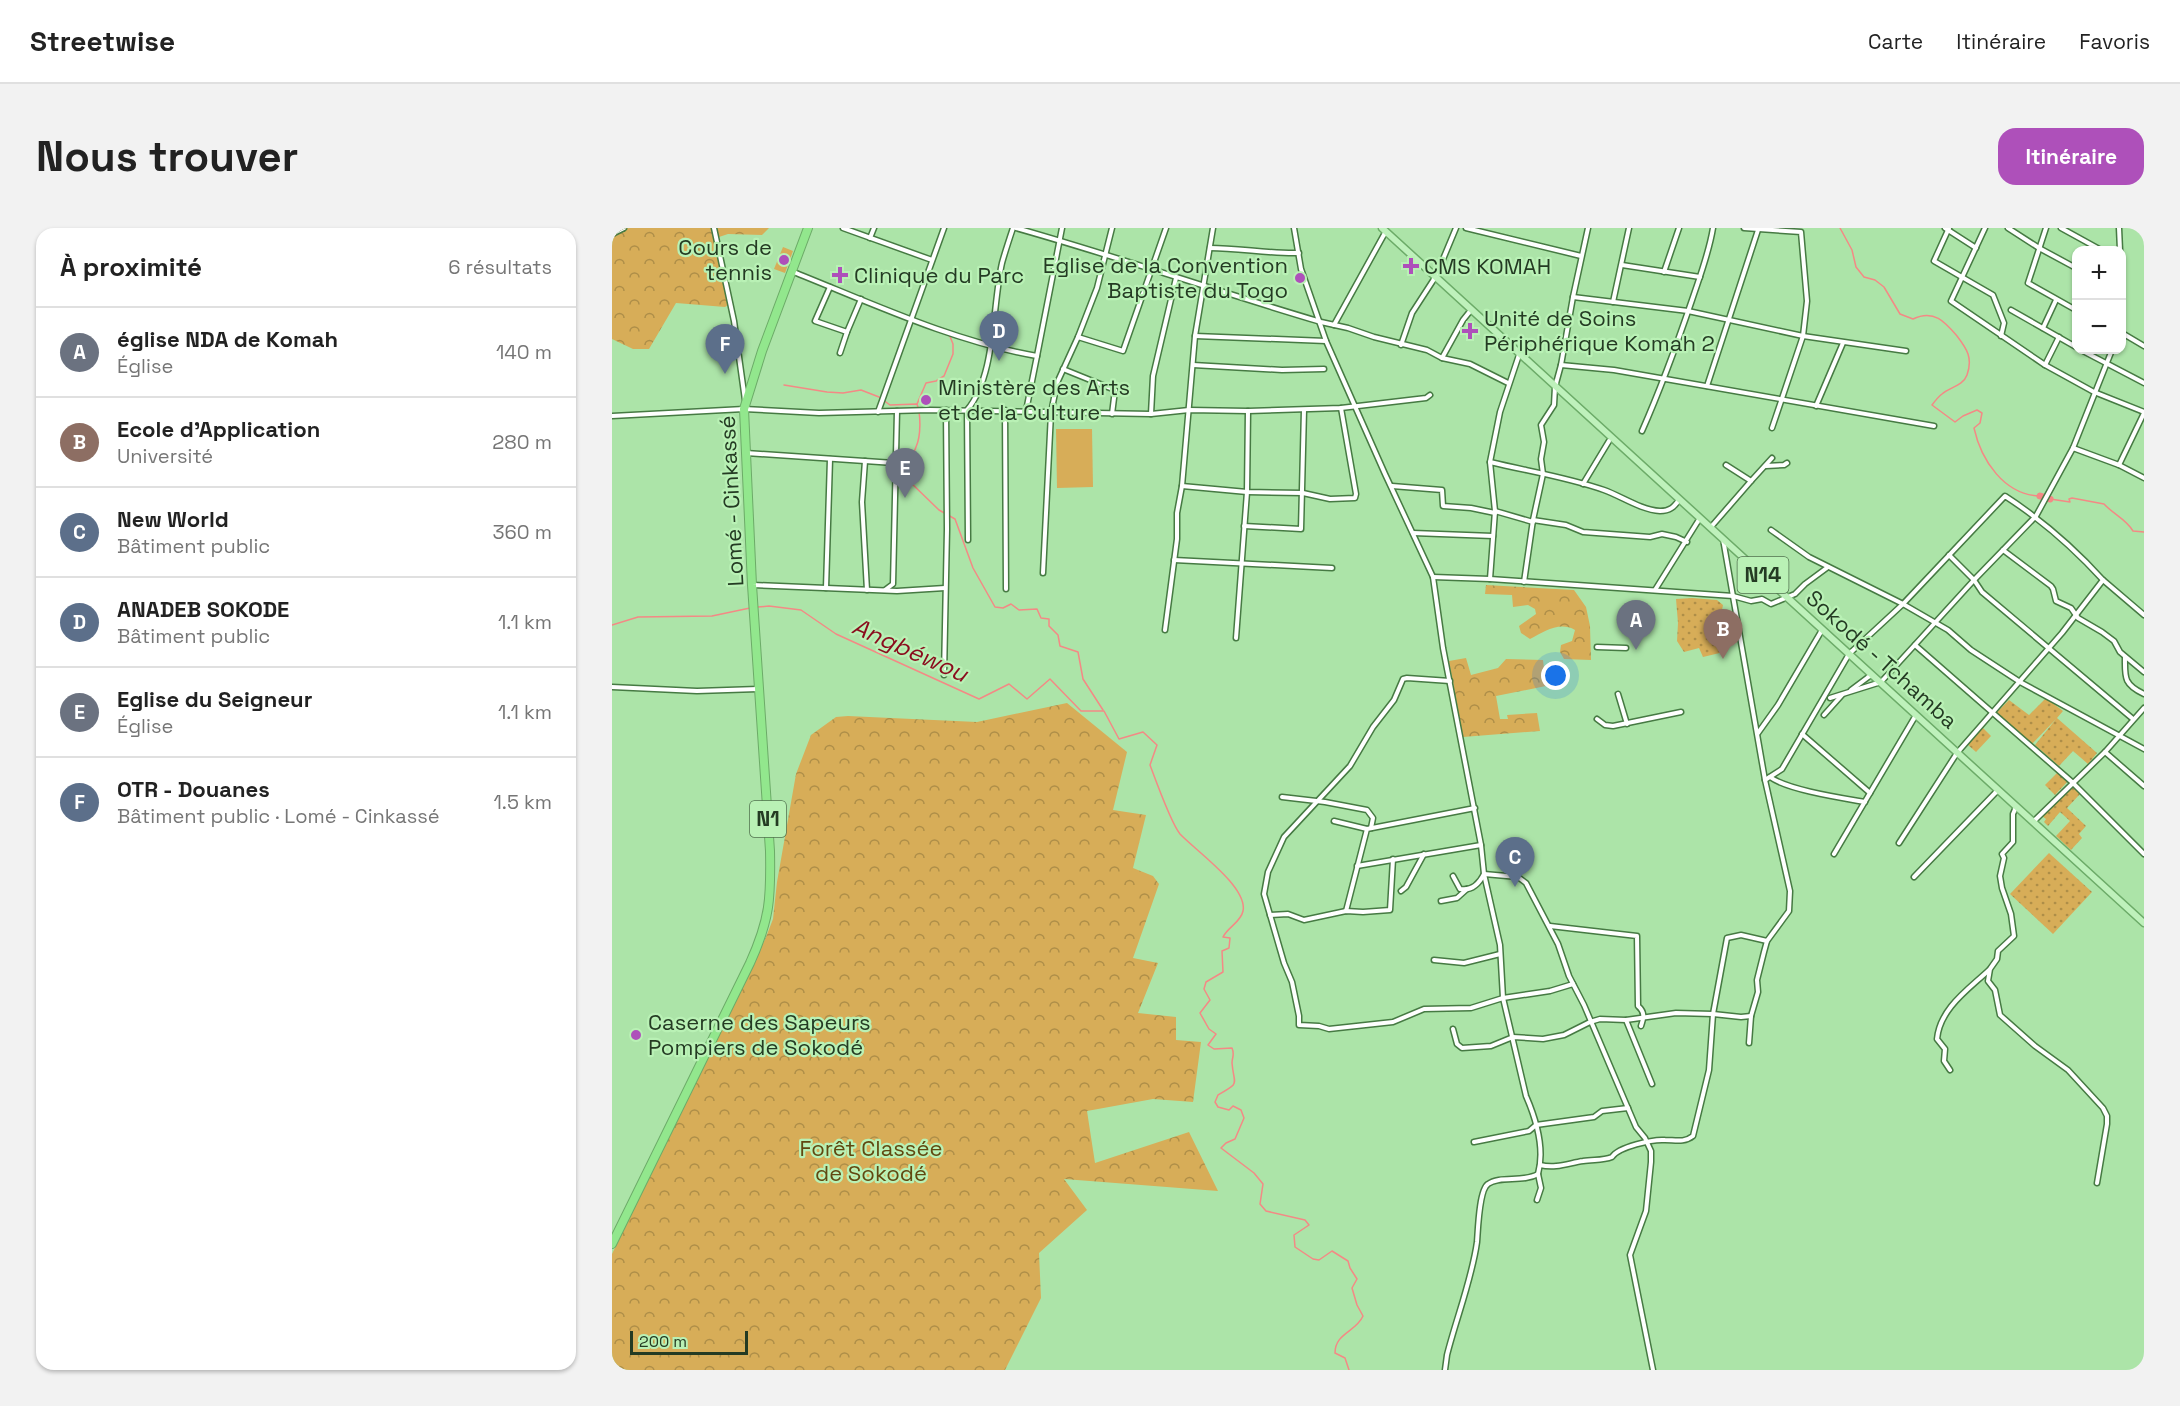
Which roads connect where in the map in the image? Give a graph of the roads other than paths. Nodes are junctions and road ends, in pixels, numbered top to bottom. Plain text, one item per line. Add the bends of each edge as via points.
1 (624, 228) edge
2 (714, 228) edge
3 (808, 228) edge
4 (843, 228) edge
5 (874, 228) edge
6 (944, 228) edge
7 (1015, 228) edge
8 (1062, 228) edge
9 (1112, 228) edge
10 (1166, 228) edge
11 (1213, 228) edge
12 (1294, 228) edge
13 (1456, 228) edge
14 (1466, 228) edge
15 (1588, 228) edge
16 (1629, 228) edge
17 (1679, 228) edge
18 (1713, 228) edge
19 (1744, 228) edge
20 (1985, 228) edge
21 (2008, 228) edge
22 (2046, 228) edge
23 (2061, 228) edge
24 (2119, 228) edge
25 (1947, 229) edge
26 (1384, 230) edge
27 (1758, 230) junction
28 (612, 234) edge
29 (870, 238) junction
30 (1061, 241) junction
31 (2094, 246) edge
32 (2120, 246) edge
33 (1210, 248) junction
34 (1976, 248) junction
35 (2039, 248) junction
36 (1107, 253) junction
37 (1299, 253) junction
38 (1581, 256) junction
39 (932, 260) junction
40 (1622, 265) junction
41 (2072, 266) edge
42 (1151, 270) junction
43 (791, 271) junction
44 (1664, 272) junction
45 (1436, 276) junction
46 (1963, 276) junction
47 (1700, 277) junction
48 (1176, 278) junction
49 (830, 287) junction
50 (1203, 287) junction
51 (1573, 297) junction
52 (861, 299) junction
53 (2056, 300) junction
54 (1613, 302) junction
55 (2072, 308) edge
56 (1472, 310) junction
57 (2011, 310) dead end
58 (1688, 311) junction
59 (911, 319) junction
60 (1730, 319) junction
61 (1321, 322) junction
62 (1334, 325) junction
63 (2043, 328) junction
64 (847, 332) junction
65 (1195, 336) junction
66 (1803, 336) junction
67 (2001, 336) junction
68 (2126, 336) edge
69 (1078, 337) junction
70 (2059, 338) junction
71 (1326, 341) junction
72 (1843, 343) junction
73 (991, 345) junction
74 (1401, 345) junction
75 (2072, 345) edge
76 (2144, 346) edge
77 (1906, 351) dead end
78 (840, 353) dead end
79 (1519, 354) junction
80 (2089, 354) edge
81 (2110, 354) edge
82 (1037, 356) junction
83 (1442, 358) junction
84 (2106, 363) junction
85 (1193, 365) junction
86 (1561, 365) junction
87 (2045, 365) junction
88 (1063, 369) junction
89 (1324, 369) dead end
90 (1665, 379) junction
91 (1508, 383) junction
92 (2144, 383) edge
93 (1707, 386) junction
94 (1555, 387) junction
95 (2094, 392) junction
96 (1430, 395) dead end
97 (1781, 398) junction
98 (744, 405) junction
99 (1816, 406) junction
100 (1354, 407) junction
101 (1341, 408) junction
102 (946, 410) junction
103 (967, 410) junction
104 (1005, 410) junction
105 (1189, 410) junction
106 (1304, 410) junction
107 (897, 411) junction
108 (1026, 411) junction
109 (1248, 411) junction
110 (878, 412) junction
111 (2144, 412) edge
112 (1051, 413) junction
113 (1112, 414) junction
114 (1151, 414) junction
115 (612, 416) edge
116 (1934, 426) dead end
117 (1772, 428) dead end
118 (1642, 431) dead end
119 (1609, 441) dead end
120 (2073, 448) junction
121 (746, 453) junction
122 (1772, 458) dead end
123 (830, 459) junction
124 (865, 461) junction
125 (1490, 462) junction
126 (894, 463) junction
127 (1787, 463) dead end
128 (1726, 465) dead end
129 (2120, 465) junction
130 (1765, 466) junction
131 (1543, 474) junction
132 (2144, 478) edge
133 (1751, 481) junction
134 (1583, 484) junction
135 (1182, 486) junction
136 (1391, 486) junction
137 (1247, 492) junction
138 (1303, 493) junction
139 (1680, 499) junction
140 (1495, 512) junction
141 (2036, 516) junction
142 (1700, 517) junction
143 (1533, 521) junction
144 (1244, 526) junction
145 (1711, 527) junction
146 (1771, 530) dead end
147 (1413, 533) junction
148 (1493, 536) junction
149 (1723, 538) junction
150 (968, 540) dead end
151 (1686, 542) junction
152 (2003, 550) junction
153 (1948, 555) junction
154 (1174, 560) junction
155 (1241, 564) junction
156 (1829, 567) junction
157 (1332, 568) dead end
158 (1043, 573) dead end
159 (1433, 577) junction
160 (1490, 579) junction
161 (1974, 580) junction
162 (2103, 580) junction
163 (1524, 582) junction
164 (893, 584) junction
165 (752, 585) junction
166 (826, 588) junction
167 (945, 588) junction
168 (1006, 588) dead end
169 (867, 590) junction
170 (885, 591) junction
171 (897, 591) junction
172 (1654, 591) junction
173 (1733, 596) junction
174 (1788, 598) junction
175 (1903, 604) junction
176 (2144, 615) edge
177 (2075, 616) junction
178 (1935, 623) junction
179 (1165, 630) dead end
180 (1823, 630) junction
181 (1236, 638) dead end
182 (1915, 645) junction
183 (1597, 647) dead end
184 (1626, 648) dead end
185 (2049, 648) junction
186 (1849, 654) junction
187 (2125, 656) junction
188 (2144, 672) edge
189 (944, 675) dead end
190 (1872, 675) junction
191 (1450, 681) junction
192 (1881, 682) junction
193 (2020, 682) junction
194 (612, 687) edge
195 (759, 689) junction
196 (1826, 693) junction
197 (1618, 694) dead end
198 (1842, 694) junction
199 (2144, 694) edge
200 (1830, 698) junction
201 (1832, 704) junction
202 (2144, 708) edge
203 (1681, 712) dead end
204 (1992, 713) junction
205 (1824, 715) dead end
206 (1916, 715) junction
207 (1597, 719) dead end
208 (2133, 719) junction
209 (1627, 724) junction
210 (1758, 733) junction
211 (1802, 734) junction
212 (2118, 735) junction
213 (2144, 749) edge
214 (2105, 752) junction
215 (1957, 753) junction
216 (1770, 777) junction
217 (1765, 780) junction
218 (2073, 782) junction
219 (2144, 786) edge
220 (1998, 790) junction
221 (1870, 793) junction
222 (1282, 797) dead end
223 (1318, 801) junction
224 (1865, 802) junction
225 (1475, 807) junction
226 (2016, 807) junction
227 (1334, 821) dead end
228 (2033, 822) junction
229 (1369, 828) junction
230 (1899, 843) dead end
231 (1481, 845) junction
232 (1424, 854) junction
233 (1834, 854) dead end
234 (2144, 854) edge
235 (1394, 859) junction
236 (1357, 866) junction
237 (1484, 874) junction
238 (1453, 876) dead end
239 (1914, 877) dead end
240 (1467, 889) junction
241 (1401, 891) dead end
242 (1441, 901) dead end
243 (1346, 911) junction
244 (1270, 915) junction
245 (2144, 923) edge
246 (1549, 926) junction
247 (1767, 941) junction
248 (1500, 954) junction
249 (1434, 960) dead end
250 (1990, 970) junction
251 (1502, 984) junction
252 (1573, 984) junction
253 (1527, 994) junction
254 (1503, 998) junction
255 (1713, 1014) junction
256 (1751, 1016) junction
257 (1644, 1018) junction
258 (1626, 1020) junction
259 (1590, 1022) junction
260 (1641, 1026) dead end
261 (1453, 1029) dead end
262 (1513, 1037) junction
263 (1749, 1043) dead end
264 (1950, 1070) dead end
265 (1652, 1084) dead end
266 (1628, 1108) junction
267 (1536, 1125) junction
268 (1474, 1142) dead end
269 (1647, 1142) junction
270 (1540, 1165) junction
271 (1538, 1174) junction
272 (2097, 1183) dead end
273 (1537, 1200) dead end
274 (612, 1244) edge
275 (1445, 1370) edge
276 (1653, 1370) edge

1 - 28 street
2 - 98 street via 735,321
3 - 43 highway, Lomé - Cinkassé / N1
4 - 29 street
5 - 29 street
6 - 39 street
7 - 30 street
7 - 73 street via 1002,265
8 - 30 street
9 - 36 street
10 - 42 street
11 - 33 street
12 - 37 street
13 - 45 street
14 - 38 street
15 - 38 street
16 - 40 street
17 - 44 street
18 - 47 street
19 - 27 street
20 - 34 street
21 - 35 street
22 - 35 street
23 - 31 street
24 - 32 street
25 - 34 street
25 - 46 street via 1934,261
26 - 45 main road, Sokodé - Tchamba / N14
26 - 62 street
27 - 60 street
27 - 66 street via 1801,232 1807,301
29 - 39 street
30 - 36 street
30 - 82 street
33 - 37 street
33 - 50 street
34 - 46 street
35 - 41 street
35 - 53 street via 2028,283
36 - 42 street
36 - 69 street
37 - 61 street
38 - 51 street
39 - 59 street
40 - 44 street
40 - 54 street
42 - 48 street
42 - 69 street via 1123,351
43 - 49 street
43 - 98 highway, Lomé - Cinkassé / N1
44 - 47 street
45 - 56 main road, Sokodé - Tchamba / N14
45 - 74 street via 1412,313
46 - 67 street via 1993,295 2004,323
46 - 67 street via 1951,301
47 - 58 street
48 - 50 street
48 - 114 street via 1153,376
49 - 52 street
49 - 64 street via 815,321
50 - 61 street
50 - 65 street
51 - 54 street
51 - 86 street
52 - 59 street
52 - 64 street
53 - 55 street
53 - 63 street
54 - 58 street
56 - 79 main road, Sokodé - Tchamba / N14
56 - 83 street
57 - 63 street
58 - 60 street
58 - 90 street
59 - 73 street
59 - 110 street
60 - 66 street
60 - 93 street
61 - 62 street
61 - 71 street
62 - 74 street
63 - 70 street
64 - 78 street
65 - 71 street
65 - 85 street
66 - 72 street
66 - 97 street
67 - 87 street
68 - 76 street
69 - 88 street
70 - 75 street
70 - 87 street
71 - 100 street
72 - 77 street
72 - 99 street
73 - 82 street
73 - 103 street via 977,398
74 - 83 street via 1427,350
79 - 91 street
79 - 94 main road, Sokodé - Tchamba / N14
80 - 84 street
81 - 84 street
82 - 108 street
83 - 91 street via 1470,364
84 - 92 street
84 - 95 street
85 - 89 street
85 - 105 street
86 - 90 street
86 - 94 street
87 - 95 street
88 - 112 street
88 - 113 street via 1115,390
90 - 93 street
90 - 118 street
91 - 125 street
93 - 97 street
94 - 131 street via 1554,405 1542,425
94 - 139 main road, Sokodé - Tchamba / N14
95 - 111 street
95 - 120 street
96 - 100 street
97 - 99 street
97 - 117 street
98 - 110 street via 819,414
98 - 115 street
98 - 121 highway, Lomé - Cinkassé / N1
99 - 116 street
100 - 101 street
100 - 136 street
101 - 106 street
101 - 138 street via 1355,498 1330,499
102 - 103 street
102 - 107 street
102 - 167 street
103 - 104 street
103 - 150 street
104 - 108 street
104 - 168 street
105 - 109 street
105 - 114 street
105 - 135 street
106 - 109 street
106 - 138 street
107 - 110 street
107 - 126 street
108 - 112 street
109 - 137 street
111 - 129 street
112 - 113 street
112 - 158 street
113 - 114 street
119 - 134 street
120 - 129 street
120 - 141 street
121 - 123 street
121 - 165 highway, Lomé - Cinkassé / N1
122 - 130 street
123 - 124 street
123 - 166 street
124 - 126 street
124 - 169 street via 862,502
125 - 131 street
125 - 140 street
126 - 164 street
127 - 130 street
128 - 133 street
129 - 132 street
130 - 133 street
131 - 134 street
131 - 143 street
133 - 145 street
134 - 139 street via 1654,510 1672,509
135 - 137 street
135 - 154 street
136 - 140 street via 1442,490 1443,506
136 - 147 street
137 - 138 street
137 - 144 street
138 - 144 street via 1301,530
139 - 142 main road, Sokodé - Tchamba / N14
140 - 143 street
140 - 148 street
141 - 152 street
141 - 153 street via 2005,496
141 - 162 street
142 - 145 main road, Sokodé - Tchamba / N14
142 - 151 street
143 - 151 street via 1566,525 1583,532 1650,537 1662,534
143 - 163 street
144 - 155 street
145 - 149 main road, Sokodé - Tchamba / N14
146 - 156 street
147 - 148 street
147 - 159 street
148 - 160 street
149 - 173 street
149 - 174 main road, Sokodé - Tchamba / N14
151 - 172 street
152 - 161 street
152 - 177 street via 2051,586 2056,601 2071,608
153 - 161 street
153 - 175 street
154 - 155 street
154 - 179 street
155 - 157 street
155 - 181 street
156 - 174 street
156 - 175 street
159 - 160 street
159 - 191 street
160 - 163 street
161 - 178 street
161 - 185 street via 1982,592
162 - 176 street
162 - 177 street
163 - 172 street
164 - 170 street
164 - 171 street
165 - 166 street
165 - 195 highway, Lomé - Cinkassé / N1
166 - 169 street
167 - 171 street
167 - 189 street
169 - 170 street
170 - 171 street
172 - 173 street
173 - 174 street via 1750,601 1762,599 1771,604
173 - 210 street
174 - 180 main road, Sokodé - Tchamba / N14
175 - 178 street
175 - 186 street
177 - 185 street
177 - 187 street via 2114,641
178 - 182 street
178 - 193 street
180 - 186 main road, Sokodé - Tchamba / N14
180 - 210 street
182 - 192 street
182 - 204 street
183 - 184 street
185 - 193 street
185 - 208 street
186 - 190 main road, Sokodé - Tchamba / N14
186 - 196 street
187 - 188 street
187 - 199 street via 2125,679
190 - 192 main road, Sokodé - Tchamba / N14
190 - 198 street
191 - 223 street via 1403,679 1394,700 1373,726 1350,766
191 - 225 street
192 - 198 street
192 - 206 main road, Sokodé - Tchamba / N14
193 - 204 street
193 - 212 street
194 - 195 street
195 - 274 highway, Lomé - Cinkassé / N1 via 770,851 767,918 750,963
196 - 200 street
196 - 211 street
197 - 209 street
198 - 200 street
198 - 201 street
200 - 201 street
201 - 205 street
202 - 208 street
203 - 209 street
204 - 215 street
204 - 218 street
206 - 215 main road, Sokodé - Tchamba / N14
206 - 221 street
207 - 209 street via 1605,725
208 - 212 street
210 - 217 street
211 - 216 street via 1782,769
211 - 221 street
212 - 213 street
212 - 214 street
214 - 218 street
214 - 219 street
215 - 220 main road, Sokodé - Tchamba / N14
215 - 230 street
216 - 217 street
216 - 224 street via 1791,786
217 - 247 street via 1790,891 1789,911
218 - 228 street
218 - 234 street
220 - 226 main road, Sokodé - Tchamba / N14
220 - 239 street
221 - 224 street
222 - 223 street
223 - 229 street via 1366,810 1373,818
223 - 244 street via 1280,843 1264,885
224 - 233 street
225 - 229 street
225 - 231 street
226 - 228 main road, Sokodé - Tchamba / N14
226 - 250 street via 2013,842 2002,854 2000,876 2014,936 1998,951
227 - 229 street
228 - 245 main road, Sokodé - Tchamba / N14
229 - 236 street
231 - 232 street
231 - 237 street
232 - 235 street
232 - 241 street
235 - 236 street
235 - 243 street via 1390,910
236 - 243 street
237 - 240 street via 1479,883
237 - 246 street via 1521,878
237 - 248 street
238 - 240 street via 1460,889
240 - 242 street via 1457,898
243 - 244 street via 1304,920 1288,914
244 - 254 street via 1292,982 1299,1025 1329,1029 1393,1022 1424,1009 1471,1008
246 - 252 street
246 - 257 street via 1637,936 1638,1006
247 - 255 street via 1741,935 1727,938
247 - 256 street
248 - 249 street via 1464,963
248 - 251 street
250 - 264 street via 1967,988 1943,1018 1937,1039 1945,1049 1944,1061
250 - 272 street via 1988,981 1995,990 2000,1015 2068,1070 2103,1108 2107,1124
251 - 253 street via 1506,992
251 - 254 street
252 - 253 street
252 - 259 street
253 - 254 street
254 - 262 street
255 - 256 street
255 - 257 street via 1676,1013
255 - 269 street via 1709,1070 1692,1136 1688,1140
256 - 263 street
257 - 258 street
257 - 260 street
258 - 259 street
258 - 265 street
259 - 262 street via 1564,1035 1543,1039
259 - 266 street
261 - 262 street via 1462,1048 1491,1046
262 - 267 street
266 - 267 street
266 - 269 street
267 - 268 street via 1529,1131
267 - 270 street
269 - 270 street via 1615,1152 1605,1160
269 - 276 street via 1651,1162 1646,1211 1630,1255
270 - 271 street
271 - 273 street via 1541,1188
271 - 275 street via 1529,1179 1494,1181 1485,1187 1476,1246

